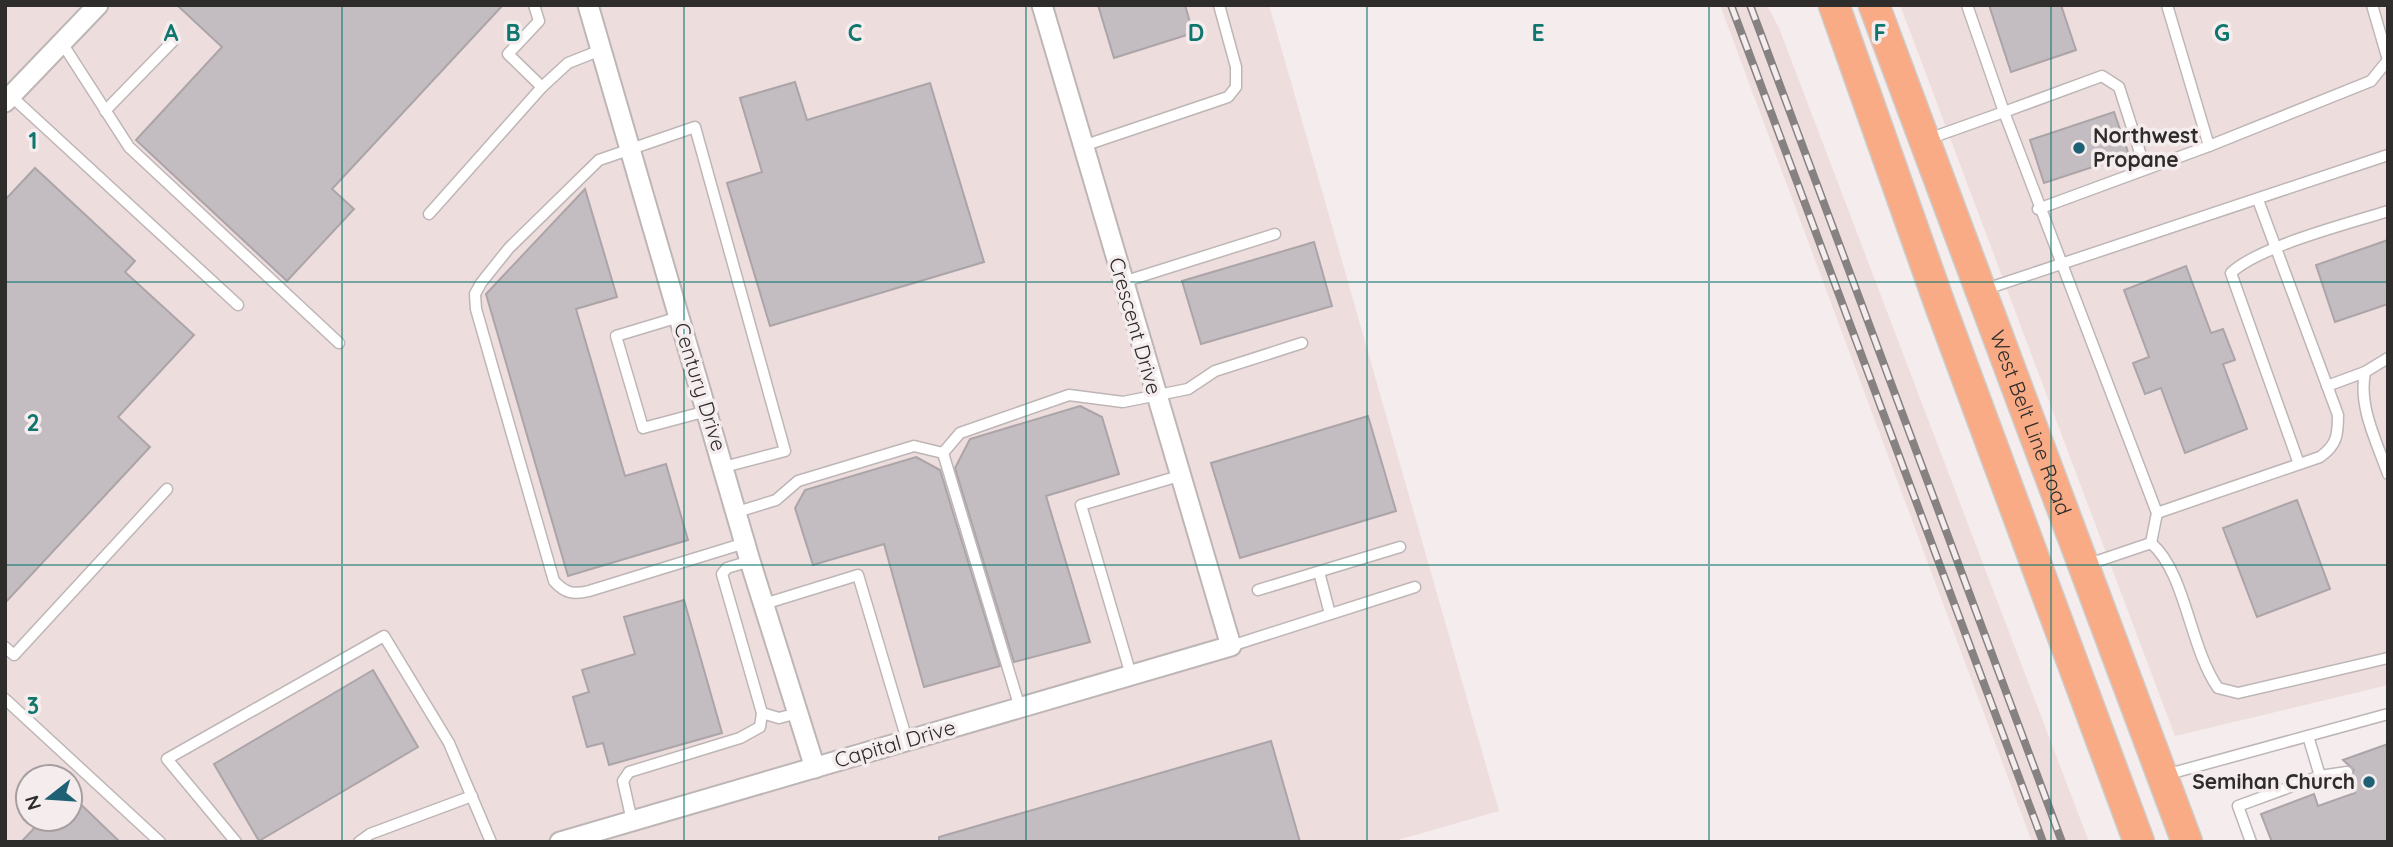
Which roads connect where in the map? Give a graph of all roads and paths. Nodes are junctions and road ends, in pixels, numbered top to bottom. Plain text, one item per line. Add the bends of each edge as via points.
1 (98, 5) edge
2 (534, 5) edge
3 (588, 5) edge
4 (1042, 5) edge
5 (1219, 5) edge
6 (1834, 5) edge
7 (1874, 5) edge
8 (1968, 5) edge
9 (2167, 5) edge
10 (2372, 5) edge
11 (175, 39) dead end
12 (62, 43) junction
13 (601, 50) junction
14 (542, 87) junction
15 (8, 99) edge
16 (106, 111) junction
17 (2004, 112) junction
18 (1924, 141) junction
19 (1083, 146) junction
20 (2209, 146) junction
21 (630, 148) junction
22 (2388, 155) edge
23 (2145, 168) junction
24 (2258, 200) junction
25 (2038, 209) junction
26 (2388, 211) edge
27 (429, 214) dead end
28 (1275, 234) dead end
29 (2276, 249) junction
30 (2061, 265) junction
31 (1123, 282) junction
32 (1980, 291) junction
33 (238, 305) dead end
34 (1940, 305) junction
35 (679, 317) junction
36 (339, 343) dead end
37 (1302, 343) dead end
38 (2388, 358) edge
39 (2365, 372) junction
40 (2327, 386) junction
41 (1155, 396) junction
42 (707, 411) junction
43 (943, 453) junction
44 (2299, 464) junction
45 (724, 467) junction
46 (2388, 474) edge
47 (1179, 476) junction
48 (166, 489) dead end
49 (737, 512) junction
50 (2157, 513) junction
51 (2151, 543) junction
52 (1400, 547) dead end
53 (748, 552) junction
54 (2082, 566) junction
55 (1319, 572) junction
56 (1415, 587) dead end
57 (1258, 590) dead end
58 (764, 604) junction
59 (1330, 614) junction
60 (1230, 646) junction
61 (5, 647) edge
62 (2388, 658) edge
63 (1131, 675) junction
64 (5, 699) edge
65 (14, 707) junction
66 (1020, 708) junction
67 (762, 713) junction
68 (798, 713) junction
69 (2388, 714) edge
70 (5, 716) edge
71 (2308, 736) junction
72 (907, 740) junction
73 (815, 768) junction
74 (2347, 772) dead end
75 (2161, 776) junction
76 (2320, 776) junction
77 (2120, 790) junction
78 (472, 796) junction
79 (632, 821) junction
80 (160, 842) edge
81 (236, 842) edge
82 (359, 842) edge
83 (491, 842) edge
84 (560, 842) edge
85 (2139, 842) edge
86 (2187, 842) edge
87 (2250, 842) edge

1 - 12 street
2 - 14 lane via 539,22 508,54
3 - 13 street, Century Drive
4 - 19 street, Crescent Drive
5 - 19 lane via 1236,67 1236,87 1228,97
6 - 34 main road, West Belt Line Road
7 - 18 main road, West Belt Line Road
8 - 17 lane
9 - 20 lane
10 - 20 lane via 2388,60 2371,81
11 - 16 lane
12 - 15 street
12 - 16 lane
13 - 14 lane via 568,63
13 - 21 street, Century Drive
14 - 27 lane
15 - 33 lane
16 - 36 lane via 129,147
17 - 18 lane
17 - 23 lane via 2102,76 2119,87
17 - 25 lane
18 - 32 main road, West Belt Line Road
19 - 31 street, Crescent Drive
20 - 23 lane
21 - 35 street, Century Drive
21 - 45 lane via 695,127 785,452
21 - 53 lane via 599,160 509,248 475,294 481,331 554,581 563,592 576,594
22 - 24 lane
23 - 25 lane
24 - 29 lane
24 - 30 lane
25 - 30 lane
26 - 29 lane
28 - 31 lane
29 - 40 lane
29 - 44 lane via 2231,273
30 - 32 lane
30 - 50 lane
31 - 41 street, Crescent Drive
32 - 34 main road
32 - 54 main road, West Belt Line Road
34 - 77 main road, West Belt Line Road
35 - 42 street, Century Drive
35 - 42 lane via 616,336 643,428
37 - 41 lane via 1215,371 1188,388
38 - 39 lane
39 - 40 lane
39 - 46 lane via 2364,403
40 - 44 lane via 2338,415 2338,436 2331,449
41 - 43 lane via 1123,402 1069,396 960,433
41 - 47 street, Crescent Drive
42 - 45 street, Century Drive
43 - 49 lane via 914,446 798,481 776,500
43 - 66 lane
44 - 50 lane
45 - 49 street, Century Drive
47 - 60 street, Crescent Drive
47 - 63 lane via 1082,505
48 - 61 lane via 14,656
49 - 53 street, Century Drive
50 - 51 lane
51 - 54 lane
51 - 62 lane via 2166,556 2205,669 2218,688 2238,693
52 - 55 lane
53 - 58 street, Century Drive
53 - 67 lane via 722,574
54 - 75 main road, West Belt Line Road
55 - 57 lane
55 - 59 lane
56 - 59 lane
58 - 68 street, Century Drive
58 - 72 lane via 858,575
59 - 60 lane
60 - 63 street, Capital Drive
63 - 66 street, Capital Drive
64 - 65 lane
65 - 70 lane
65 - 80 lane
66 - 72 street, Capital Drive
67 - 68 lane via 779,718
67 - 79 lane via 760,727 740,738 629,772 623,781
68 - 73 street, Century Drive
69 - 71 lane
71 - 75 lane
71 - 76 lane
72 - 73 street, Capital Drive
73 - 79 street, Capital Drive
74 - 76 lane
75 - 77 main road
75 - 86 main road, West Belt Line Road
76 - 87 lane via 2238,806
77 - 85 main road, West Belt Line Road
78 - 81 lane via 449,743 384,636 167,759
78 - 82 lane
78 - 83 lane
79 - 84 street, Capital Drive

